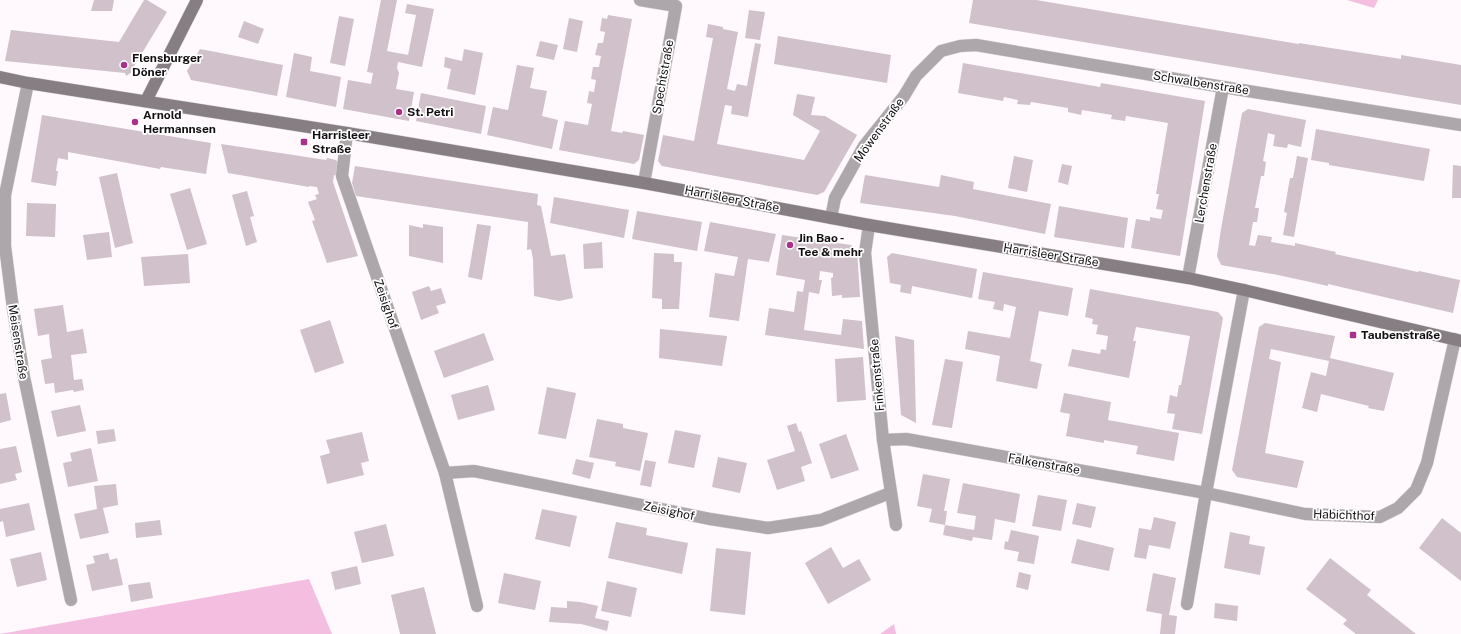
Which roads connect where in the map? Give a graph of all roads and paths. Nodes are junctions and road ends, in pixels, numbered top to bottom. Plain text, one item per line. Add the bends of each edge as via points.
1 (197, 0) edge
2 (640, 0) edge
3 (941, 51) joint
4 (0, 77) edge
5 (28, 83) junction
6 (1223, 88) junction
7 (146, 101) junction
8 (1461, 125) edge
9 (346, 133) junction
10 (644, 182) junction
11 (830, 218) junction
12 (869, 225) junction
13 (1188, 278) junction
14 (1244, 290) junction
15 (1458, 340) edge
16 (883, 440) junction
17 (445, 473) junction
18 (890, 493) junction
19 (1206, 494) junction
20 (896, 525) dead end
21 (71, 600) dead end
22 (1187, 604) dead end
23 (477, 606) dead end

1 - 7 main road
2 - 10 street, Spechtstraße via 676,6
3 - 6 street, Schwalbenstraße via 976,45
3 - 11 street, Möwenstraße via 916,76 904,96 864,146 835,198
4 - 5 main road, Harrisleer Straße
5 - 7 main road, Harrisleer Straße
5 - 21 street, Meisenstraße via 6,195 5,246 24,377
6 - 8 street, Schwalbenstraße
6 - 13 street, Lerchenstraße
7 - 9 main road, Harrisleer Straße
9 - 10 main road, Harrisleer Straße
9 - 17 street, Zeisighof via 342,176
10 - 11 main road, Harrisleer Straße
11 - 12 main road, Harrisleer Straße
12 - 13 main road, Harrisleer Straße
12 - 16 street, Finkenstraße via 865,253
13 - 14 main road, Harrisleer Straße
14 - 15 main road, Harrisleer Straße
14 - 19 street
15 - 19 street, Habichthof via 1427,463 1416,490 1398,508 1380,518 1305,514
16 - 18 street, Finkenstraße
16 - 19 street, Falkenstraße via 906,439
17 - 18 street, Zeisighof via 474,471 710,519 768,528 822,520
17 - 23 street, Zeisighof
18 - 20 street, Finkenstraße
19 - 22 street

